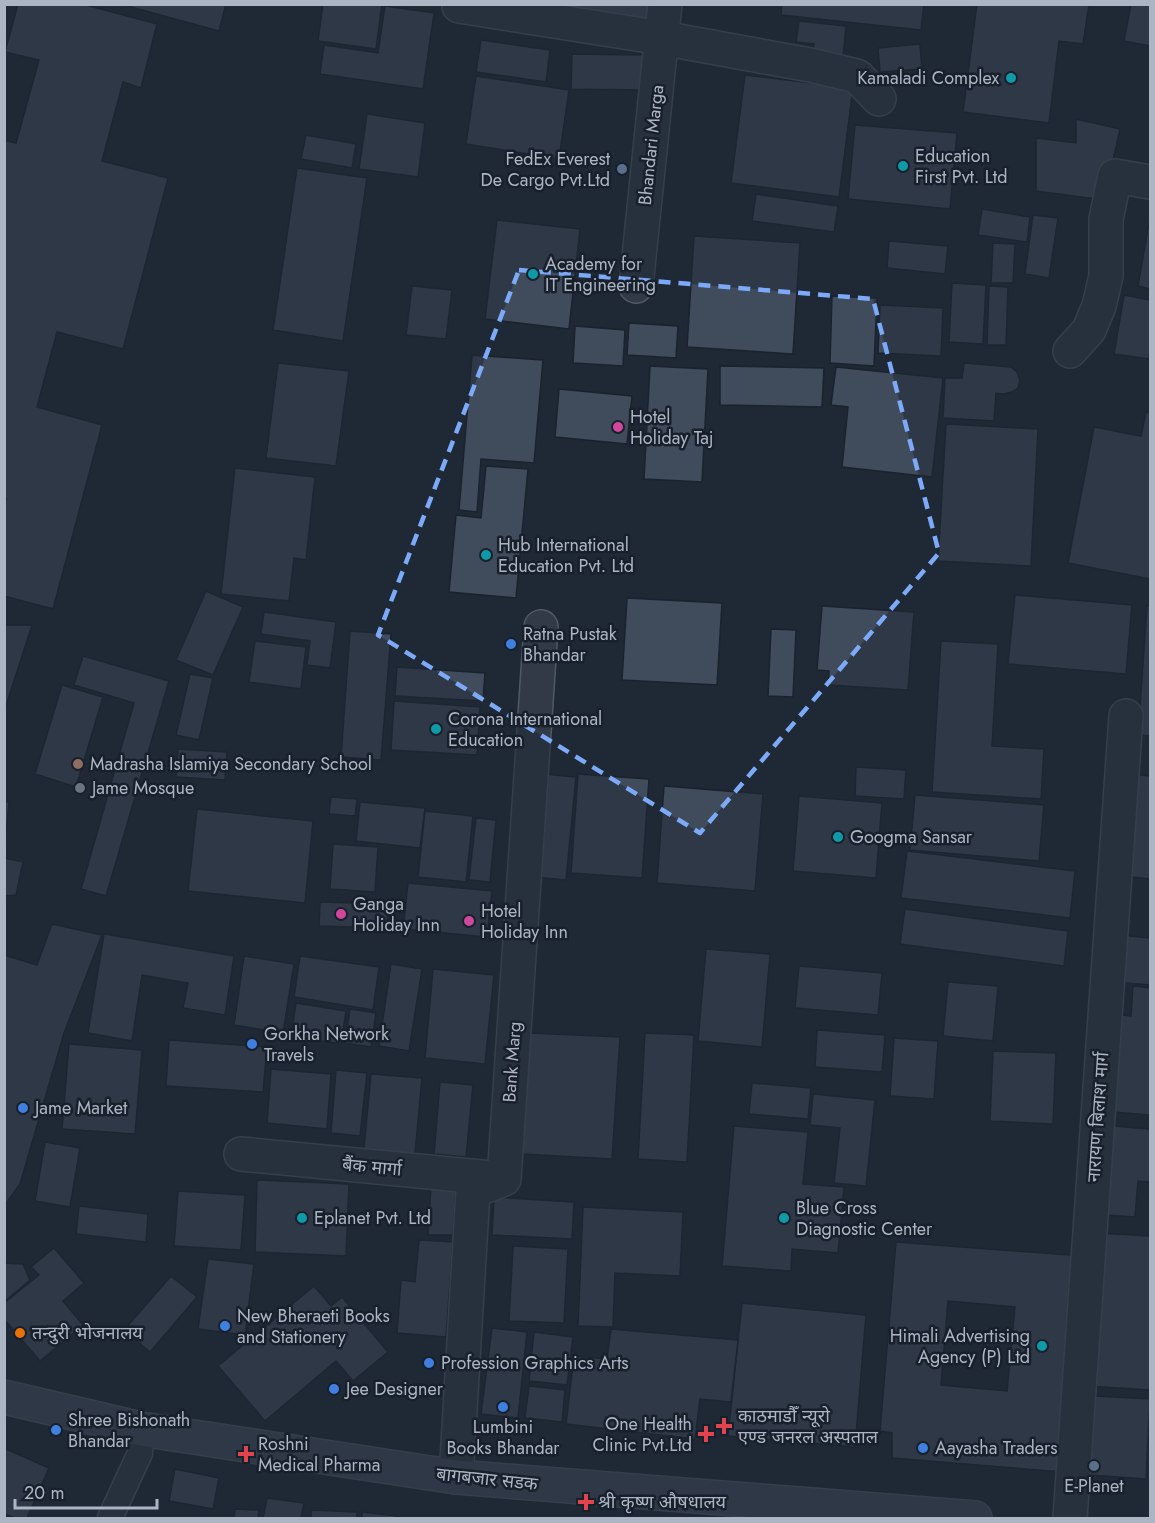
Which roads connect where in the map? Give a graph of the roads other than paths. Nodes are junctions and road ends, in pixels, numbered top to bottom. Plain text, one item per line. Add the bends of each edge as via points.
1 (665, 4) edge
2 (459, 6) dead end
3 (662, 38) junction
4 (879, 99) dead end
5 (1150, 182) edge
6 (636, 286) dead end
7 (1070, 351) dead end
8 (541, 627) dead end
9 (1126, 716) dead end
10 (241, 1154) dead end
11 (504, 1179) junction
12 (4, 1397) edge
13 (141, 1429) junction
14 (456, 1477) junction
15 (110, 1518) edge
16 (975, 1518) edge
17 (1070, 1518) edge

1 - 3 street, Bhandari Marga
2 - 3 street
3 - 4 street via 857,76
3 - 6 street, Bhandari Marga
5 - 7 street via 1115,176 1106,219 1106,276 1101,296 1089,330
8 - 11 street, Bank Marg
9 - 17 street, नारायण बिलाश मार्ग
10 - 11 street, बैंक मार्गा
11 - 14 street via 474,1191
12 - 13 main road, बागबजार सडक
13 - 14 main road, बागबजार सडक
13 - 15 lane via 140,1453
14 - 16 main road, बागबजार सडक

